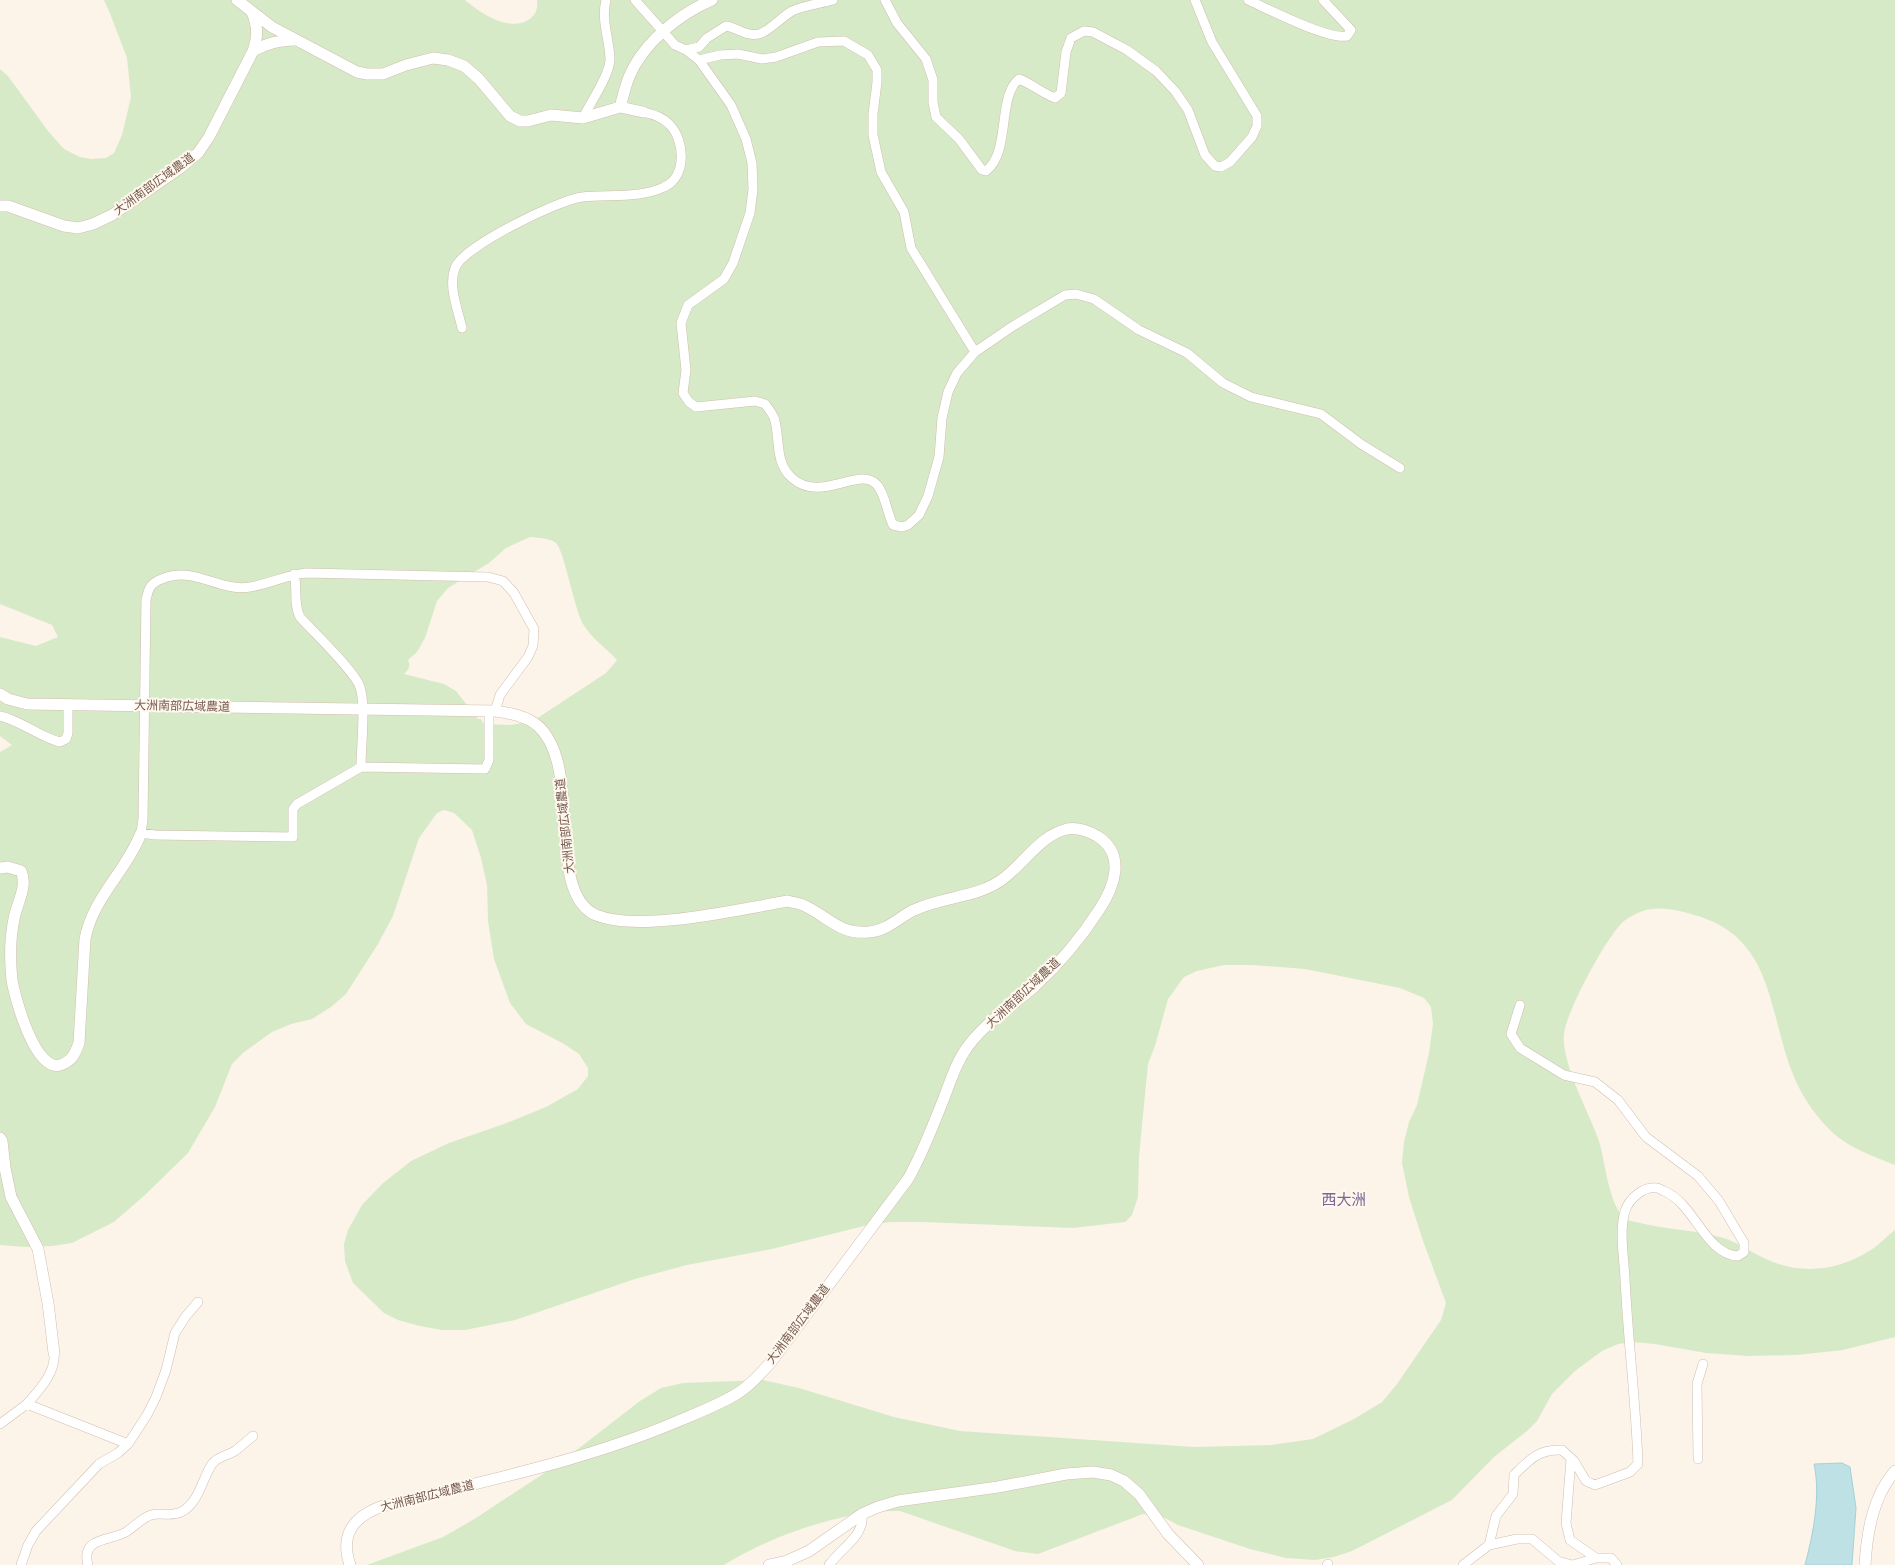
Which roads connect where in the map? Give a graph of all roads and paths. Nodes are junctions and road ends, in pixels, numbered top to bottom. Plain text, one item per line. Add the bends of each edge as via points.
1 (237, 0) edge
2 (606, 0) edge
3 (635, 0) edge
4 (712, 0) edge
5 (833, 0) edge
6 (885, 0) edge
7 (1195, 0) edge
8 (1248, 0) edge
9 (1323, 0) edge
10 (252, 11) junction
11 (663, 30) junction
12 (293, 40) junction
13 (686, 50) junction
14 (254, 51) junction
15 (699, 60) junction
16 (620, 107) junction
17 (643, 112) joint
18 (583, 118) junction
19 (0, 206) edge
20 (462, 328) dead end
21 (975, 352) junction
22 (1400, 468) dead end
23 (294, 574) junction
24 (0, 694) edge
25 (68, 705) junction
26 (145, 706) junction
27 (362, 709) junction
28 (492, 711) junction
29 (0, 716) edge
30 (361, 767) junction
31 (141, 833) junction
32 (0, 868) edge
33 (1520, 1005) dead end
34 (0, 1138) edge
35 (198, 1302) dead end
36 (54, 1353) joint
37 (1703, 1364) dead end
38 (27, 1404) junction
39 (0, 1424) edge
40 (253, 1436) dead end
41 (128, 1444) junction
42 (1571, 1459) junction
43 (1698, 1460) dead end
44 (1895, 1471) edge
45 (862, 1514) junction
46 (1489, 1545) junction
47 (1596, 1558) junction
48 (21, 1565) edge
49 (88, 1565) edge
50 (350, 1565) edge
51 (770, 1565) edge
52 (829, 1565) edge
53 (1198, 1565) edge
54 (1463, 1565) edge
55 (1573, 1565) edge
56 (1617, 1565) edge
57 (1865, 1565) edge

1 - 10 street
2 - 18 street via 603,11 610,59
3 - 11 street
4 - 11 street
5 - 13 street via 790,12 760,34 746,34 726,26 699,47
6 - 7 street via 897,23 926,59 933,80 936,117 986,171 993,166 1001,142 1009,96 1015,83 1019,79 1030,83 1055,98 1062,93 1066,52 1071,38 1084,31 1093,32 1127,50 1156,71 1188,110 1205,155 1215,166 1222,167 1230,162 1252,137 1257,116 1212,42
8 - 9 street via 1312,28 1347,36 1351,30
10 - 12 street
10 - 14 street, 大洲南部広域農道 via 258,37
11 - 13 street via 675,45
11 - 16 street via 630,76
12 - 14 street via 265,44
12 - 18 street via 357,72 368,74 383,74 433,58 448,60 469,70 510,116 520,121 552,115
13 - 15 street
14 - 19 street, 大洲南部広域農道 via 198,153 112,215 78,228
15 - 21 street via 720,54 762,59 818,42 844,41 868,55 877,70 873,135 882,172 904,212 911,248
15 - 21 street via 731,105 746,139 752,163 753,189 750,213 733,264 724,280 688,305 681,322 686,370 683,393 689,402 696,407 765,404 775,419 778,453 783,468 793,479 818,488 869,479 882,492 893,525 902,527 919,515 928,496 939,457 948,392 957,373
16 - 17 street
16 - 18 street
17 - 20 street via 659,116 677,134 681,163 676,177 666,187 648,192 581,197 561,202 461,257 452,279
21 - 22 street via 1049,304 1065,295 1076,294 1094,299 1138,330 1187,353 1223,383 1251,397 1321,414 1360,444
23 - 26 street via 249,587 231,587 192,575 177,574 156,581 148,589 146,600
23 - 27 street via 296,610 352,675 360,687
23 - 28 street via 488,577 503,581 514,593 534,629 533,646
24 - 25 street, 大洲南部広域農道 via 27,704
25 - 26 street, 大洲南部広域農道
25 - 29 street via 68,732 66,739 60,742
26 - 27 street, 大洲南部広域農道
26 - 31 street
27 - 28 street, 大洲南部広域農道
27 - 30 street
28 - 30 street via 489,760 485,769
28 - 50 street, 大洲南部広域農道 via 515,714 537,725 551,742 562,786 570,879 575,895 595,914 613,920 656,922 788,901 804,905 839,928 871,932 886,928 932,903 987,889 1004,879 1050,835 1069,828 1088,831 1105,842 1115,857 1116,873 1111,890 1082,936 1035,986 975,1037 964,1051 908,1179 771,1362 752,1382 721,1402 604,1449 364,1513 347,1536 346,1554
30 - 31 street via 296,804 293,809 293,837
31 - 32 street via 88,923 84,939 79,1043 75,1056 57,1066 46,1062 34,1046 12,982 14,919 24,878 21,871
33 - 42 street via 1511,1034 1520,1048 1564,1075 1595,1082 1618,1100 1646,1137 1698,1176 1719,1201 1744,1243 1744,1252 1738,1256 1728,1255 1714,1245 1688,1209 1670,1194 1656,1188 1642,1191 1629,1200 1622,1235 1638,1464 1630,1472 1595,1485 1586,1481
34 - 36 street via 11,1196 38,1249
35 - 41 street via 176,1333 156,1397
36 - 38 street via 50,1374
37 - 43 street via 1696,1384
38 - 39 street
38 - 41 street
40 - 49 street via 212,1464 197,1495 183,1511 174,1515 147,1516 123,1533 100,1540 88,1551
41 - 48 street via 99,1464 36,1531
42 - 46 street via 1562,1450 1549,1449 1531,1458 1514,1475 1514,1494 1496,1516
42 - 47 street via 1566,1523 1570,1540
44 - 57 street via 1887,1481 1872,1516
45 - 51 street via 809,1551 787,1562
45 - 52 street via 864,1523 857,1536 836,1554
45 - 53 street via 898,1501 1093,1472 1124,1481 1140,1494 1168,1534
46 - 54 street
46 - 55 street via 1517,1538 1532,1539 1558,1561
47 - 55 street
47 - 56 street via 1611,1558

